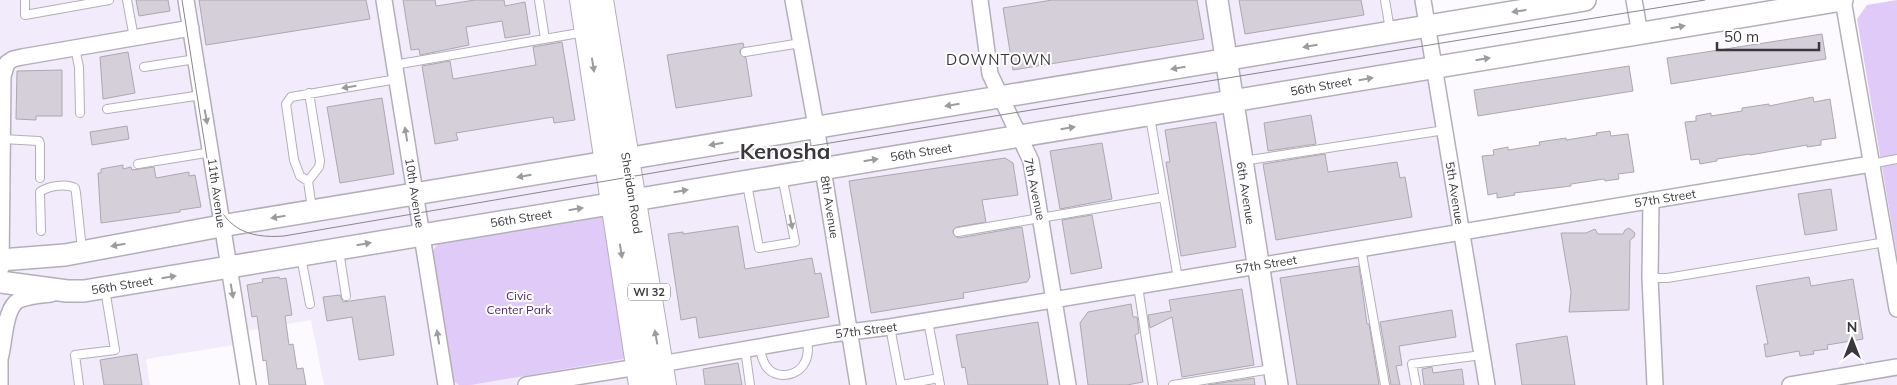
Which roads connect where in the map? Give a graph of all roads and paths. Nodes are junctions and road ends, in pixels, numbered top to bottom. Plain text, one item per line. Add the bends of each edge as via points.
1 (25, 0) edge
2 (110, 0) edge
3 (127, 0) edge
4 (186, 0) edge
5 (384, 0) edge
6 (539, 0) edge
7 (582, 0) edge
8 (601, 0) edge
9 (793, 0) edge
10 (980, 0) edge
11 (1217, 0) edge
12 (1385, 0) edge
13 (1423, 0) edge
14 (1585, 0) edge
15 (1634, 0) edge
16 (1842, 0) edge
17 (1428, 26) junction
18 (191, 28) junction
19 (587, 32) junction
20 (1391, 32) junction
21 (1640, 34) junction
22 (134, 38) junction
23 (545, 39) junction
24 (801, 43) junction
25 (75, 48) junction
26 (745, 52) dead end
27 (196, 59) junction
28 (1226, 60) junction
29 (144, 67) dead end
30 (1435, 67) junction
31 (396, 72) junction
32 (309, 93) junction
33 (202, 95) junction
34 (1001, 97) junction
35 (1232, 101) junction
36 (107, 109) dead end
37 (80, 113) dead end
38 (1150, 115) junction
39 (816, 126) junction
40 (1445, 130) junction
41 (1020, 136) junction
42 (2, 139) junction
43 (212, 152) junction
44 (1897, 159) edge
45 (617, 161) junction
46 (1241, 162) junction
47 (138, 164) dead end
48 (1871, 164) junction
49 (823, 167) junction
50 (782, 174) junction
51 (40, 178) dead end
52 (746, 180) junction
53 (308, 181) junction
54 (415, 195) junction
55 (1164, 197) junction
56 (1651, 200) junction
57 (623, 201) junction
58 (313, 212) junction
59 (1041, 218) junction
60 (221, 226) junction
61 (41, 231) dead end
62 (958, 232) dead end
63 (1461, 232) junction
64 (422, 234) junction
65 (1886, 242) junction
66 (1361, 248) junction
67 (338, 249) junction
68 (82, 252) junction
69 (301, 255) junction
70 (0, 260) edge
71 (1258, 265) junction
72 (228, 268) junction
73 (0, 277) edge
74 (1650, 278) junction
75 (1178, 279) junction
76 (0, 282) edge
77 (1138, 286) junction
78 (104, 287) junction
79 (67, 291) junction
80 (346, 296) dead end
81 (1055, 300) junction
82 (310, 304) dead end
83 (1897, 309) edge
84 (928, 321) junction
85 (890, 327) junction
86 (850, 332) junction
87 (807, 338) junction
88 (752, 348) junction
89 (1482, 355) junction
90 (0, 358) edge
91 (1897, 367) edge
92 (662, 375) edge
93 (639, 376) edge
94 (1276, 377) edge
95 (939, 382) edge
96 (1834, 382) edge
97 (0, 385) edge
98 (79, 385) edge
99 (248, 385) edge
100 (446, 385) edge
101 (526, 385) edge
102 (750, 385) edge
103 (858, 385) edge
104 (902, 385) edge
105 (1068, 385) edge
106 (1154, 385) edge
107 (1174, 385) edge
108 (1385, 385) edge
109 (1416, 385) edge
110 (1487, 385) edge
111 (1655, 385) edge
112 (1790, 385) edge

1 - 2 lane via 25,15
3 - 22 lane
4 - 18 street, 11th Avenue
5 - 31 street, 10th Avenue
6 - 23 lane
7 - 19 main road, Sheridan Road / WI 32
8 - 45 main road, Sheridan Road / WI 32
9 - 24 street, 8th Avenue
10 - 34 street, 7th Avenue via 990,74
11 - 28 street, 6th Avenue
12 - 20 lane
13 - 17 street, 5th Avenue
14 -> 17 street
15 - 21 street
21 -> 16 street, 56th Street
16 - 48 street
17 - 20 street
17 - 30 street, 5th Avenue
18 - 22 street
18 - 27 street, 11th Avenue
19 - 23 lane
19 -> 45 main road, Sheridan Road / WI 32
20 -> 28 street
30 -> 21 street, 56th Street
22 - 25 street
23 - 31 lane
24 - 26 lane
24 - 39 street, 8th Avenue
25 - 37 lane via 79,67
25 - 42 street via 22,57 7,63 3,74
27 - 29 lane
27 - 33 street, 11th Avenue
28 -> 34 street
28 - 35 street, 6th Avenue
35 -> 30 street, 56th Street
30 - 40 street, 5th Avenue
31 -> 32 lane
54 -> 31 street, 10th Avenue
32 - 53 lane via 320,161
32 - 53 lane via 291,96 286,104 294,160 300,176
33 - 36 lane
33 -> 43 street, 11th Avenue
34 -> 39 street
34 - 41 street, 7th Avenue
35 - 38 street, 56th Street
35 - 46 street, 6th Avenue
41 -> 38 street, 56th Street
38 - 55 lane
39 -> 45 street
39 - 49 street, 8th Avenue
40 - 46 lane
40 - 63 street, 5th Avenue
49 -> 41 street, 56th Street
41 - 59 street, 7th Avenue via 1031,161
42 - 51 lane via 39,140
42 - 70 street
43 - 47 lane
43 - 60 street, 11th Avenue
44 - 48 lane
45 -> 54 street
45 - 57 main road, Sheridan Road / WI 32
46 - 71 street, 6th Avenue
48 - 56 street, 57th Street
48 - 65 street
49 - 50 street, 56th Street
49 - 86 street, 8th Avenue
50 - 52 street, 56th Street
50 -> 52 lane via 794,242 759,248
57 -> 52 street, 56th Street
53 - 58 lane
54 - 58 street
54 - 64 street, 10th Avenue
55 - 59 lane
55 - 75 lane
56 - 63 street, 57th Street
56 - 74 street
64 -> 57 street, 56th Street
92 -> 57 main road, Sheridan Road / WI 32
57 -> 93 main road, Sheridan Road / WI 32
58 -> 60 street
59 - 62 lane
59 - 81 street, 7th Avenue
60 -> 68 street
60 - 72 street, 11th Avenue
61 - 68 lane via 40,192 49,187 75,188
63 - 66 street, 57th Street
63 - 89 street, 5th Avenue
67 -> 64 street, 56th Street
100 -> 64 street, 10th Avenue
65 - 74 lane via 1667,278
65 - 83 street
66 - 71 street, 57th Street
66 - 108 lane
67 - 69 street, 56th Street
67 - 80 lane
68 - 70 street
69 - 72 street, 56th Street
69 - 82 lane
70 - 73 street
71 - 75 street, 57th Street
71 - 94 street, 6th Avenue
78 -> 72 street, 56th Street
72 -> 99 street, 11th Avenue
74 - 111 street
75 - 77 street, 57th Street
76 - 79 street, 56th Street
77 - 81 street, 57th Street
77 - 106 lane
78 - 79 street, 56th Street
78 - 98 lane via 115,350 75,355
79 - 90 street via 22,299 13,305 7,317
81 - 84 street, 57th Street
81 - 105 street, 7th Avenue
84 - 85 street, 57th Street
84 - 95 lane
85 - 86 street, 57th Street
85 - 104 lane
86 - 87 street, 57th Street
86 - 103 street, 8th Avenue
87 - 88 street, 57th Street
87 - 88 lane via 806,361 785,376 770,371
88 - 92 street, 57th Street
88 - 102 lane
89 - 109 lane via 1412,364
89 - 110 street, 5th Avenue
90 - 97 street
91 - 96 street
93 - 101 street
94 - 107 lane
95 - 104 lane
96 - 112 street

